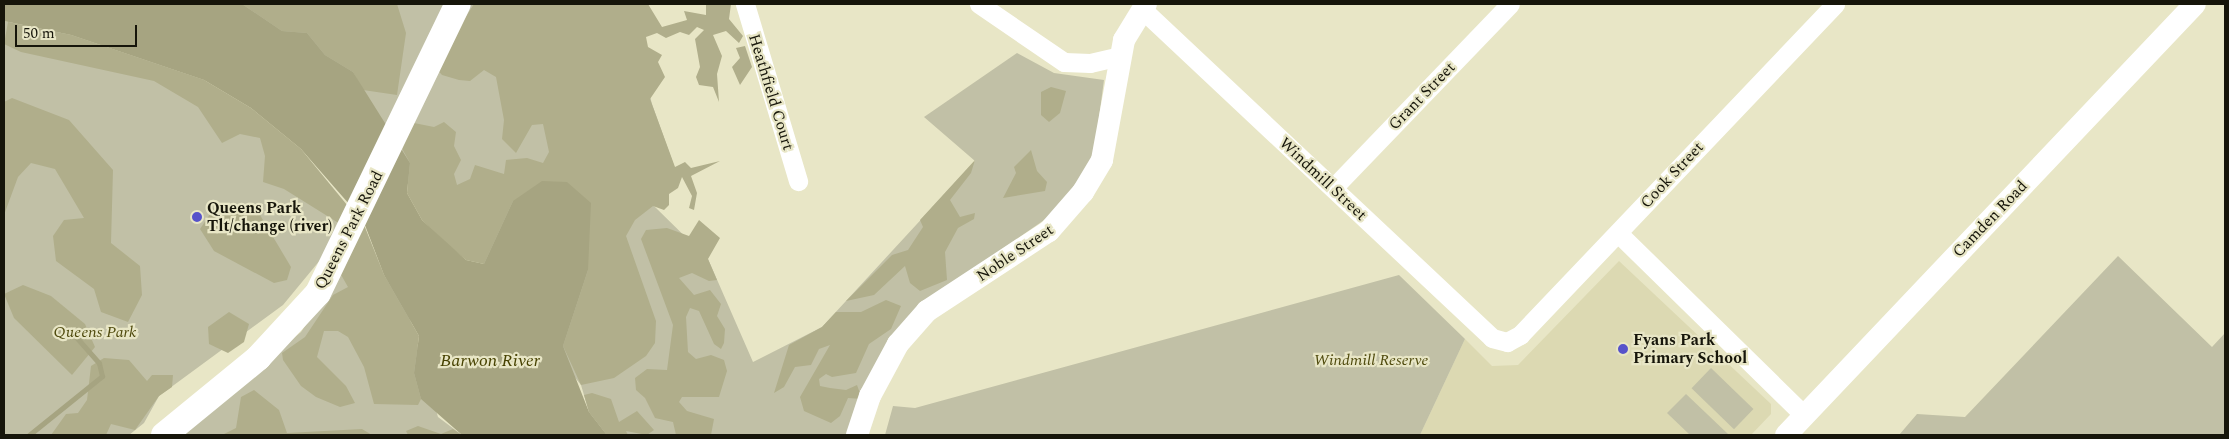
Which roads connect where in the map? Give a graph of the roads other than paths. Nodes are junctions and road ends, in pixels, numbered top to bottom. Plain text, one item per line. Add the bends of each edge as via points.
1 (458, 4) edge
2 (745, 4) edge
3 (979, 4) edge
4 (1510, 4) edge
5 (1835, 4) edge
6 (2196, 4) edge
7 (1144, 6) edge
8 (1120, 56) junction
9 (798, 181) dead end
10 (1333, 188) junction
11 (1618, 233) junction
12 (1507, 342) joint
13 (1803, 414) junction
14 (164, 435) edge
15 (857, 435) edge
16 (1786, 435) edge

1 - 14 main road, Queens Park Road via 318,293 294,324
2 - 9 street, Heathfield Court
3 - 8 street via 1064,62 1090,63
4 - 10 street, Grant Street
5 - 11 street, Cook Street
6 - 13 street, Camden Road
7 - 8 street, Noble Street via 1130,24
7 - 10 street, Windmill Street
8 - 15 street, Noble Street via 1102,160 1062,220 926,311 886,366
10 - 12 street, Windmill Street via 1492,338
11 - 12 street, Cook Street via 1520,335
11 - 13 street
13 - 16 street, Camden Road

